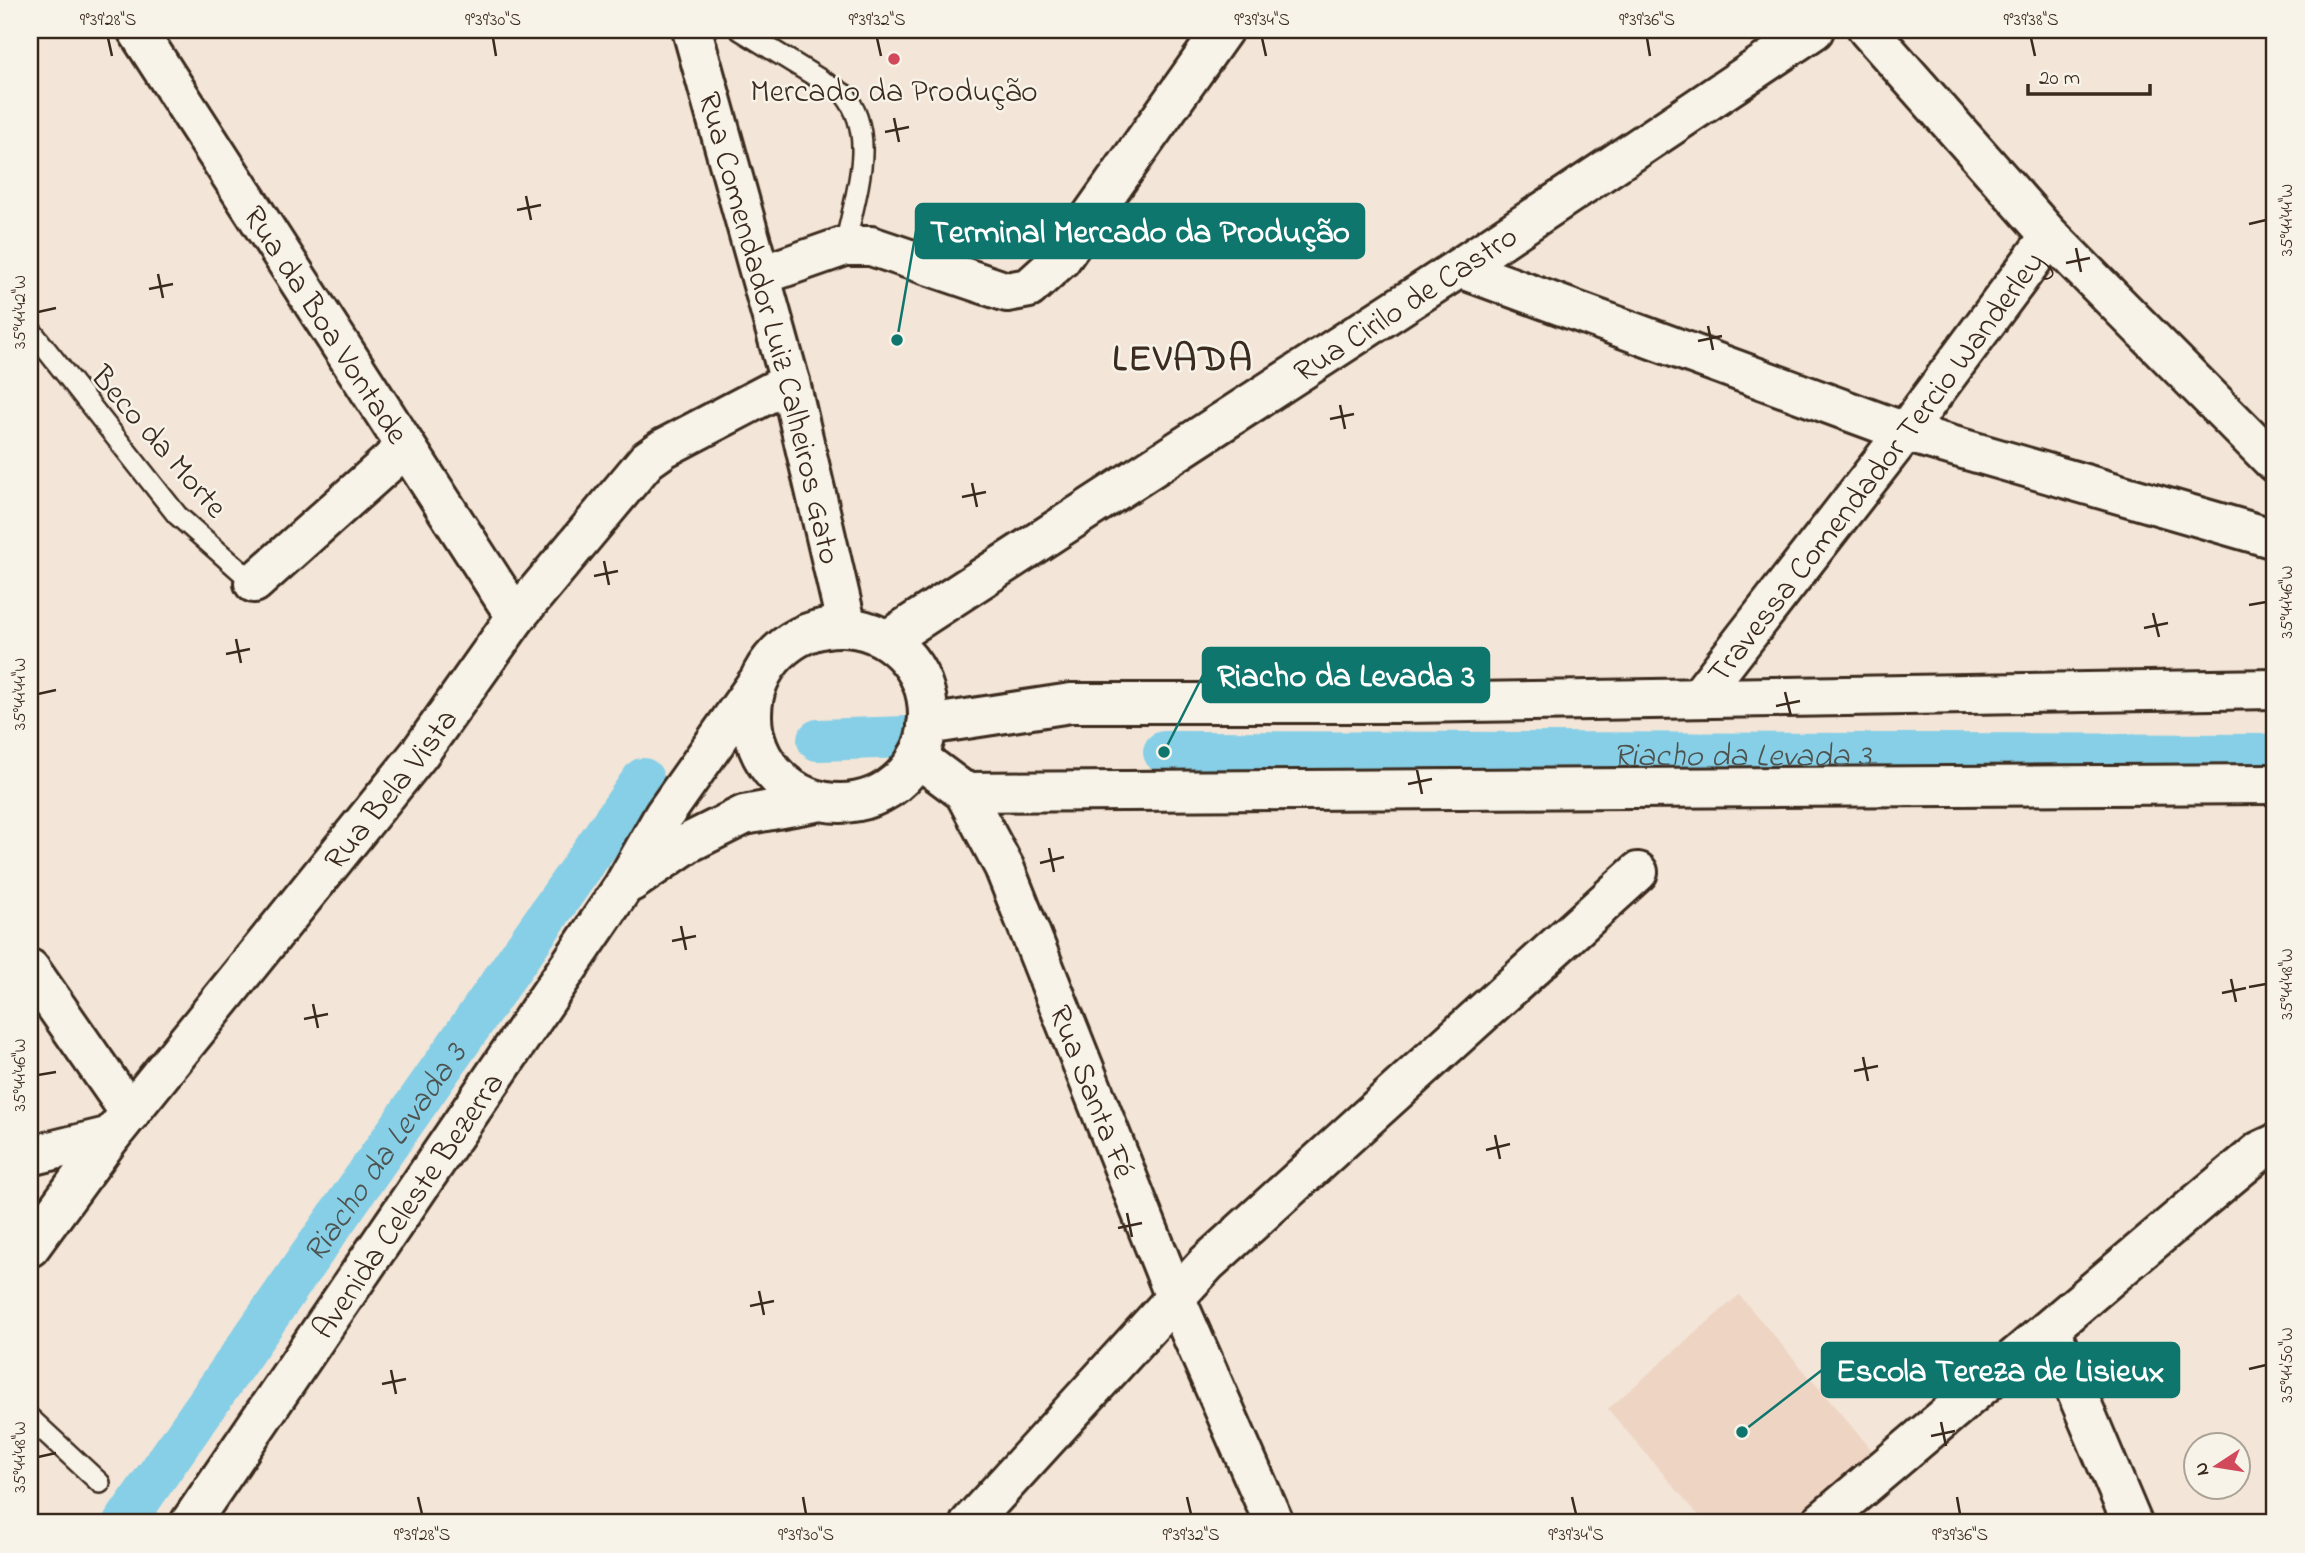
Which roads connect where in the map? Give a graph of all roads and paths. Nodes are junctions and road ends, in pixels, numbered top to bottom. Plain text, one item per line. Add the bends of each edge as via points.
1 (137, 30) edge
2 (692, 30) edge
3 (740, 30) edge
4 (1223, 30) edge
5 (1814, 30) edge
6 (1868, 30) edge
7 (2050, 236) junction
8 (845, 246) junction
9 (1459, 268) junction
10 (762, 275) junction
11 (30, 329) edge
12 (790, 382) junction
13 (1905, 432) junction
14 (405, 447) junction
15 (2275, 463) edge
16 (2275, 539) edge
17 (254, 583) joint
18 (516, 617) junction
19 (847, 626) junction
20 (887, 640) junction
21 (757, 683) junction
22 (2275, 689) edge
23 (1699, 697) junction
24 (922, 741) junction
25 (2275, 784) edge
26 (964, 792) junction
27 (821, 801) junction
28 (1638, 872) dead end
29 (623, 887) junction
30 (30, 970) edge
31 (121, 1125) junction
32 (2275, 1144) edge
33 (30, 1156) edge
34 (30, 1247) edge
35 (1175, 1297) junction
36 (2050, 1329) junction
37 (30, 1418) edge
38 (100, 1483) dead end
39 (190, 1523) edge
40 (970, 1523) edge
41 (1274, 1523) edge
42 (1820, 1523) edge
43 (2133, 1523) edge

1 - 14 street, Rua da Boa Vontade
2 - 10 street, Rua Comendador Luiz Calheiros Gato
3 - 8 lane via 844,94 855,107 862,149
4 - 8 street via 1061,259 1029,288 1007,292 871,246
5 - 9 street, Rua Cirilo de Castro
6 - 7 street
7 - 13 street, Travessa Comendador Tercio Wanderley
7 - 15 street
8 - 10 street
9 - 13 street
9 - 20 street, Rua Cirilo de Castro
10 - 12 street, Rua Comendador Luiz Calheiros Gato
11 - 17 lane, Beco da Morte via 177,515
12 - 18 street, Rua Bela Vista via 646,460
12 - 19 street, Rua Comendador Luiz Calheiros Gato
13 - 16 street
13 - 23 street, Travessa Comendador Tercio Wanderley
14 - 17 street
14 - 18 street, Rua da Boa Vontade
18 - 31 street, Rua Bela Vista via 419,754
19 - 20 street
19 - 21 street via 819,629 793,640 771,659
20 - 24 street via 919,677 927,700
21 - 27 street via 751,713 756,743 770,769 793,790
21 - 29 street, Avenida Celeste Bezerra via 664,815
22 - 23 street
23 - 24 street via 1071,703
24 - 26 street, Rua Santa Fé
24 - 27 street via 899,780 876,796 849,803
25 - 26 street
26 - 35 street, Rua Santa Fé via 1004,867
27 - 29 street, Avenida Celeste Bezerra via 744,815 688,843
28 - 35 street
29 - 39 street, Avenida Celeste Bezerra
30 - 31 street
31 - 33 street
31 - 34 street, Rua Bela Vista
32 - 36 street via 2260,1151
35 - 40 street
35 - 41 street, Rua Santa Fé
36 - 42 street
36 - 43 street
37 - 38 lane

